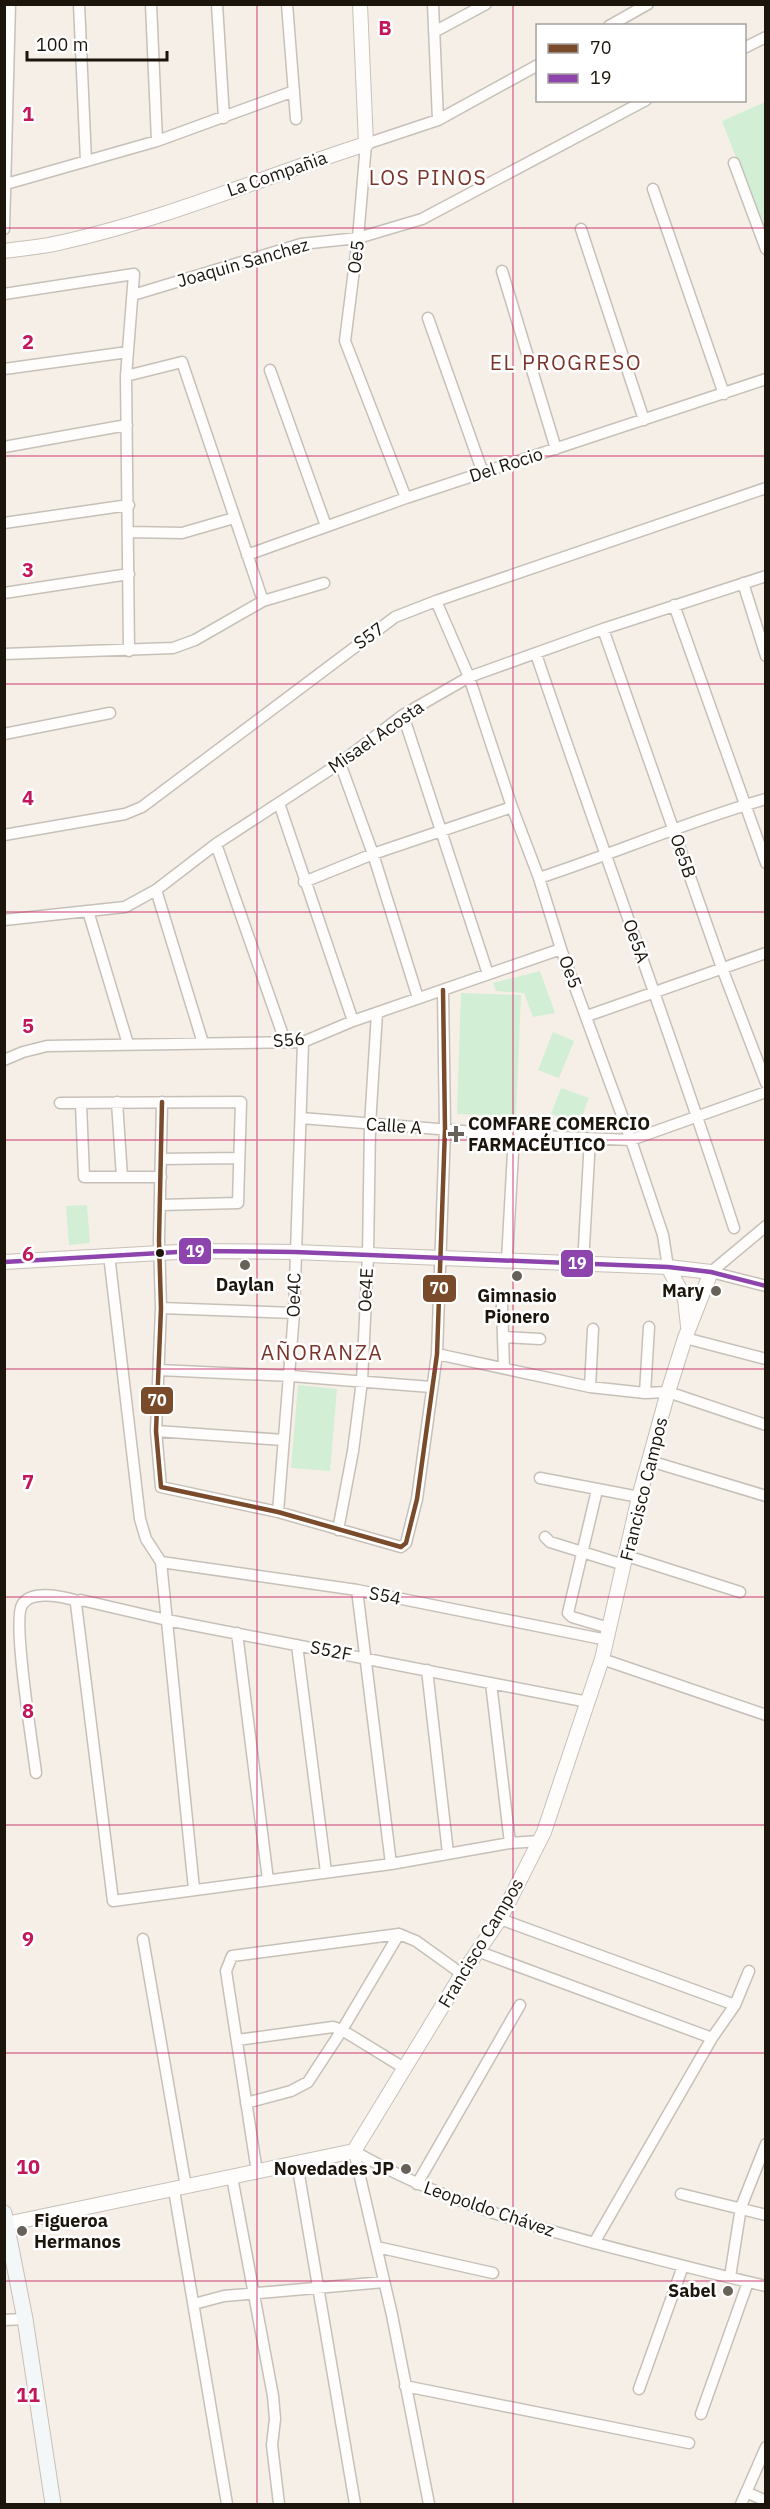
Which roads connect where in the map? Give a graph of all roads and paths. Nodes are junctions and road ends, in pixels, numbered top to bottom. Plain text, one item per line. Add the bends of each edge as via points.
1 (10, 4) edge
2 (79, 4) edge
3 (151, 4) edge
4 (218, 4) edge
5 (287, 4) edge
6 (360, 4) edge
7 (433, 4) edge
8 (486, 4) edge
9 (648, 4) edge
10 (613, 24) edge
11 (434, 32) junction
12 (765, 37) edge
13 (746, 47) edge
14 (536, 66) edge
15 (294, 92) junction
16 (642, 102) edge
17 (224, 118) junction
18 (296, 118) dead end
19 (438, 120) junction
20 (157, 141) junction
21 (366, 144) junction
22 (86, 161) junction
23 (734, 163) dead end
24 (6, 184) junction
25 (653, 189) dead end
26 (4, 229) edge
27 (581, 229) dead end
28 (358, 238) junction
29 (765, 249) edge
30 (4, 251) edge
31 (502, 272) dead end
32 (4, 294) edge
33 (133, 295) junction
34 (428, 318) dead end
35 (128, 352) junction
36 (4, 369) edge
37 (270, 370) dead end
38 (126, 376) junction
39 (765, 379) edge
40 (724, 394) junction
41 (644, 420) junction
42 (128, 425) junction
43 (4, 447) edge
44 (556, 449) junction
45 (483, 473) junction
46 (765, 488) edge
47 (406, 498) junction
48 (129, 505) junction
49 (234, 518) junction
50 (4, 523) edge
51 (326, 526) junction
52 (129, 532) junction
53 (247, 555) junction
54 (129, 574) junction
55 (765, 576) edge
56 (324, 583) dead end
57 (743, 583) junction
58 (4, 593) edge
59 (263, 601) junction
60 (436, 601) junction
61 (674, 605) junction
62 (603, 629) junction
63 (129, 651) junction
64 (4, 654) edge
65 (536, 654) junction
66 (765, 656) edge
67 (469, 677) junction
68 (110, 713) dead end
69 (403, 715) junction
70 (4, 734) edge
71 (340, 763) junction
72 (765, 799) edge
73 (279, 803) junction
74 (745, 805) junction
75 (512, 807) junction
76 (674, 828) junction
77 (440, 831) junction
78 (4, 835) edge
79 (216, 844) junction
80 (373, 854) junction
81 (605, 856) junction
82 (765, 863) edge
83 (539, 878) junction
84 (304, 882) junction
85 (156, 890) junction
86 (88, 911) junction
87 (4, 920) edge
88 (561, 949) junction
89 (765, 953) edge
90 (722, 968) junction
91 (488, 974) junction
92 (443, 990) junction
93 (654, 992) junction
94 (418, 999) junction
95 (377, 1013) junction
96 (587, 1016) junction
97 (353, 1022) junction
98 (285, 1041) junction
99 (303, 1042) junction
100 (203, 1043) junction
101 (128, 1044) junction
102 (4, 1060) edge
103 (765, 1083) edge
104 (765, 1092) edge
105 (117, 1102) junction
106 (162, 1102) junction
107 (60, 1103) dead end
108 (81, 1104) junction
109 (301, 1118) junction
110 (699, 1118) junction
111 (370, 1125) junction
112 (446, 1129) junction
113 (514, 1135) junction
114 (590, 1139) junction
115 (631, 1140) junction
116 (238, 1158) junction
117 (160, 1159) junction
118 (161, 1177) junction
119 (122, 1178) junction
120 (160, 1206) junction
121 (765, 1226) edge
122 (734, 1228) dead end
123 (160, 1252) junction
124 (295, 1252) junction
125 (109, 1255) junction
126 (368, 1256) junction
127 (439, 1258) junction
128 (507, 1260) junction
129 (4, 1262) edge
130 (583, 1264) junction
131 (668, 1267) junction
132 (711, 1272) junction
133 (765, 1287) edge
134 (502, 1305) dead end
135 (161, 1308) junction
136 (294, 1313) junction
137 (649, 1327) dead end
138 (593, 1329) dead end
139 (687, 1334) junction
140 (503, 1337) junction
141 (540, 1339) dead end
142 (437, 1354) junction
143 (765, 1359) edge
144 (504, 1368) junction
145 (159, 1370) junction
146 (291, 1376) junction
147 (362, 1381) junction
148 (431, 1387) junction
149 (590, 1387) junction
150 (668, 1392) junction
151 (645, 1393) junction
152 (765, 1425) edge
153 (156, 1431) junction
154 (284, 1440) junction
155 (650, 1461) junction
156 (540, 1478) dead end
157 (597, 1490) junction
158 (765, 1496) edge
159 (639, 1497) junction
160 (278, 1512) junction
161 (338, 1530) junction
162 (545, 1537) dead end
163 (584, 1551) junction
164 (626, 1561) junction
165 (161, 1562) junction
166 (357, 1590) junction
167 (740, 1592) dead end
168 (77, 1602) junction
169 (167, 1620) junction
170 (237, 1633) junction
171 (608, 1634) junction
172 (297, 1645) junction
173 (365, 1658) junction
174 (602, 1659) junction
175 (427, 1670) junction
176 (491, 1683) junction
177 (588, 1702) junction
178 (765, 1715) edge
179 (36, 1773) dead end
180 (540, 1841) junction
181 (510, 1843) junction
182 (448, 1853) junction
183 (391, 1864) junction
184 (326, 1872) junction
185 (268, 1880) junction
186 (194, 1889) junction
187 (500, 1919) junction
188 (399, 1934) junction
189 (143, 1939) dead end
190 (477, 1951) junction
191 (749, 1971) dead end
192 (462, 1974) junction
193 (520, 2005) dead end
194 (735, 2005) junction
195 (342, 2030) junction
196 (712, 2038) junction
197 (237, 2040) junction
198 (404, 2068) junction
199 (246, 2103) junction
200 (765, 2144) edge
201 (354, 2151) junction
202 (297, 2163) junction
203 (257, 2172) junction
204 (232, 2177) junction
205 (417, 2184) junction
206 (180, 2188) junction
207 (681, 2194) dead end
208 (741, 2207) junction
209 (765, 2215) edge
210 (5, 2218) edge
211 (594, 2243) junction
212 (377, 2247) junction
213 (683, 2266) junction
214 (493, 2273) dead end
215 (730, 2277) junction
216 (384, 2282) junction
217 (748, 2282) junction
218 (765, 2286) edge
219 (319, 2288) junction
220 (253, 2294) junction
221 (194, 2304) junction
222 (25, 2319) junction
223 (4, 2320) edge
224 (405, 2386) junction
225 (639, 2389) dead end
226 (701, 2414) dead end
227 (689, 2443) dead end
228 (765, 2447) edge
229 (746, 2492) junction
230 (765, 2501) edge
231 (53, 2505) edge
232 (227, 2505) edge
233 (279, 2505) edge
234 (355, 2505) edge
235 (429, 2505) edge
236 (741, 2505) edge

1 - 24 street
2 - 22 street
3 - 20 street
4 - 17 street
5 - 15 street
6 - 21 street, Oe5
7 - 11 street
8 - 11 street
9 - 10 street
11 - 19 street
12 - 13 street
14 - 19 street, La Compañia
15 - 17 street
15 - 18 street
16 - 28 street, Joaquin Sanchez via 422,219
17 - 20 street
19 - 21 street, La Compañia
20 - 22 street
21 - 28 street, Oe5
21 - 30 street, La Compañia via 171,212 62,243
22 - 24 street
23 - 29 street
24 - 26 street
25 - 40 street
27 - 41 street
28 - 33 street, Joaquin Sanchez via 300,244
28 - 47 street, Oe5 via 345,341
31 - 44 street
32 - 33 street via 134,273
33 - 35 street
34 - 45 street
35 - 36 street
35 - 38 street
37 - 51 street
38 - 42 street
38 - 49 street via 182,362
39 - 40 street, Del Rocio
40 - 41 street, Del Rocio
41 - 44 street, Del Rocio
42 - 43 street
42 - 48 street
44 - 45 street, Del Rocio
45 - 47 street, Del Rocio
46 - 60 street, S57
47 - 51 street, Del Rocio
48 - 50 street
48 - 52 street
49 - 52 street via 182,534
49 - 53 street
51 - 53 street, Del Rocio
52 - 54 street
53 - 59 street
54 - 58 street
54 - 63 street
55 - 57 street, Misael Acosta
56 - 59 street
57 - 61 street, Misael Acosta
57 - 66 street
59 - 63 street via 195,640 173,648
60 - 67 street, Oe5
60 - 78 street, S57 via 395,617 142,807 125,814
61 - 62 street, Misael Acosta
61 - 74 street
62 - 65 street, Misael Acosta
62 - 76 street, Oe5B
63 - 64 street
65 - 67 street, Misael Acosta
65 - 81 street, Oe5A
67 - 69 street, Misael Acosta
67 - 75 street, Oe5
68 - 70 street
69 - 71 street, Misael Acosta
69 - 77 street
71 - 73 street, Misael Acosta
71 - 80 street
72 - 74 street
73 - 79 street, Misael Acosta
73 - 84 street
74 - 76 street
74 - 82 street
75 - 77 street
75 - 83 street, Oe5
76 - 81 street
76 - 90 street, Oe5B
77 - 80 street
77 - 91 street
79 - 85 street, Misael Acosta
79 - 98 street
80 - 84 street
80 - 94 street
81 - 83 street
81 - 93 street, Oe5A
83 - 88 street, Oe5
84 - 97 street
85 - 86 street, Misael Acosta via 125,907
85 - 100 street
86 - 87 street, Misael Acosta
86 - 101 street
88 - 91 street, S56
88 - 96 street, Oe5
89 - 90 street
90 - 93 street
90 - 103 street, Oe5B
91 - 92 street, S56
92 - 94 street, S56
92 - 112 street
93 - 96 street
93 - 110 street, Oe5A
94 - 95 street, S56
95 - 97 street, S56
95 - 111 street, Oe4E
96 - 115 street, Oe5
97 - 99 street, S56
98 - 99 street, S56
98 - 100 street, S56
99 - 109 street, Oe4C
100 - 101 street, S56
101 - 102 street, S56 via 47,1046
104 - 110 street, Calle A
105 - 106 street
105 - 108 street
105 - 119 street
106 - 116 street via 241,1102
106 - 117 street
107 - 108 street
108 - 119 street via 84,1177
109 - 111 street, Calle A
109 - 124 street, Oe4C
110 - 115 street, Calle A
110 - 122 street, Oe5A
111 - 112 street, Calle A
111 - 126 street, Oe4E
112 - 113 street, Calle A
112 - 127 street
113 - 114 street, Calle A
113 - 128 street
114 - 115 street, Calle A
114 - 130 street
115 - 131 street, Oe5 via 663,1235
116 - 117 street
116 - 120 street via 236,1205
117 - 118 street
118 - 119 street
118 - 120 street
120 - 123 street
121 - 132 street, Francisco Campos
123 - 124 street
123 - 125 street
123 - 135 street
124 - 126 street
124 - 136 street, Oe4C
125 - 129 street
125 - 165 street via 140,1519 146,1539
126 - 127 street
126 - 147 street, Oe4E
127 - 128 street
127 - 142 street
128 - 130 street
130 - 131 street
131 - 132 street
131 - 139 street via 685,1299
132 - 133 street
132 - 139 street, Francisco Campos
134 - 140 street
135 - 136 street
135 - 145 street
136 - 146 street, Oe4C
137 - 151 street
138 - 149 street
139 - 143 street
139 - 150 street, Francisco Campos
140 - 141 street
140 - 144 street
142 - 144 street
142 - 148 street
144 - 149 street
145 - 146 street
145 - 153 street
146 - 147 street
146 - 154 street, Oe4C
147 - 148 street
147 - 161 street, Oe4E
148 - 161 street via 417,1499 406,1543 401,1546
149 - 151 street
150 - 151 street
150 - 152 street
150 - 155 street, Francisco Campos
153 - 154 street
153 - 160 street via 161,1487
154 - 160 street, Oe4C
155 - 158 street
155 - 159 street, Francisco Campos
156 - 157 street
157 - 159 street
157 - 163 street
159 - 164 street, Francisco Campos
160 - 161 street
162 - 163 street via 550,1542
163 - 164 street
163 - 171 street via 568,1613
164 - 167 street
164 - 171 street, Francisco Campos
165 - 166 street, S54
165 - 169 street
166 - 171 street, S54
166 - 173 street
168 - 169 street, S52F
168 - 179 street, S52F via 38,1596 21,1606 19,1636
168 - 186 street via 112,1899 115,1902
169 - 170 street, S52F
169 - 186 street
170 - 172 street, S52F
170 - 185 street
171 - 174 street, Francisco Campos
172 - 173 street, S52F
172 - 184 street
173 - 175 street, S52F
173 - 183 street
174 - 177 street, Francisco Campos
174 - 178 street
175 - 176 street, S52F
175 - 182 street
176 - 177 street, S52F
176 - 181 street
177 - 180 street, Francisco Campos
180 - 181 street
180 - 187 street, Francisco Campos
181 - 182 street
182 - 183 street
183 - 184 street
184 - 185 street
185 - 186 street
187 - 190 street, Francisco Campos
187 - 194 street
188 - 192 street via 416,1941
188 - 195 street
188 - 197 street via 232,1956 226,1971
189 - 206 street
190 - 192 street, Francisco Campos
190 - 196 street
191 - 194 street
192 - 198 street, Francisco Campos
193 - 205 street
194 - 196 street
195 - 197 street via 333,2027
195 - 198 street
195 - 199 street via 308,2082 291,2091
196 - 211 street
197 - 199 street
198 - 201 street, Francisco Campos
199 - 203 street
200 - 208 street
201 - 202 street
201 - 205 street, Leopoldo Chávez
201 - 212 street
202 - 203 street
202 - 219 street
203 - 204 street
204 - 206 street
204 - 220 street
205 - 211 street, Leopoldo Chávez via 458,2202
206 - 210 street
206 - 221 street
207 - 208 street
208 - 209 street
208 - 215 street
210 - 222 main road
211 - 213 street, Leopoldo Chávez
212 - 214 street
212 - 216 street
213 - 215 street, Leopoldo Chávez
213 - 225 street
215 - 217 street, Leopoldo Chávez
216 - 219 street
216 - 224 street
217 - 218 street, Leopoldo Chávez
217 - 226 street
219 - 220 street
219 - 234 street
220 - 221 street
220 - 233 street via 273,2396 272,2445
221 - 232 street
222 - 223 street
222 - 231 main road
224 - 227 street
224 - 235 street
228 - 229 street
229 - 230 street
229 - 236 street

